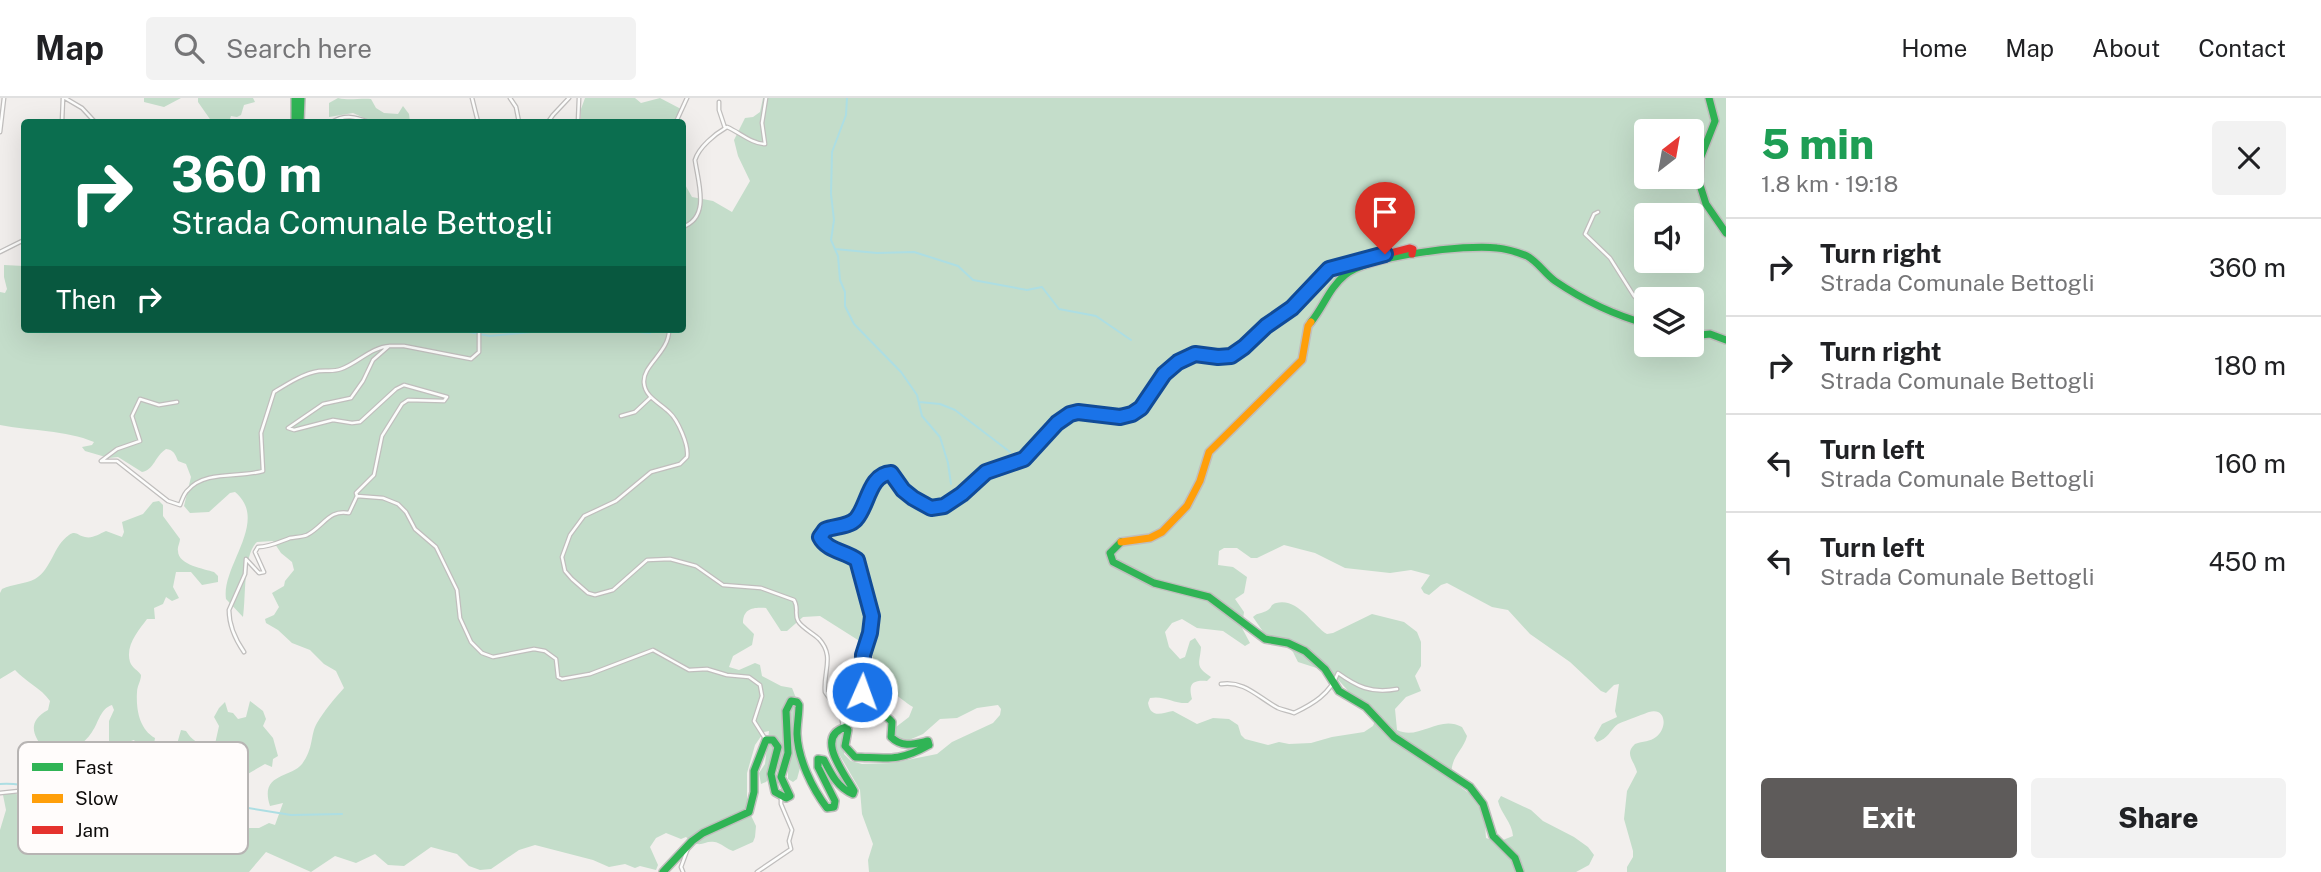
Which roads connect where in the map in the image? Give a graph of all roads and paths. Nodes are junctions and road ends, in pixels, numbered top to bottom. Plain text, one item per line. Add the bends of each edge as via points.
1 (4, 98) edge
2 (64, 98) edge
3 (295, 98) edge
4 (302, 98) edge
5 (472, 98) edge
6 (510, 98) edge
7 (569, 98) edge
8 (580, 98) edge
9 (687, 98) edge
10 (766, 98) edge
11 (1709, 98) edge
12 (719, 102) dead end
13 (62, 119) edge
14 (92, 119) edge
15 (295, 119) edge
16 (300, 119) edge
17 (338, 119) edge
18 (361, 119) edge
19 (477, 119) edge
20 (518, 119) edge
21 (550, 119) edge
22 (578, 119) edge
23 (677, 119) edge
24 (725, 128) junction
25 (0, 135) edge
26 (1598, 212) dead end
27 (686, 226) edge
28 (1726, 233) edge
29 (21, 242) edge
30 (0, 252) edge
31 (1412, 255) junction
32 (1634, 296) edge
33 (1634, 320) edge
34 (479, 333) edge
35 (668, 333) edge
36 (1704, 335) edge
37 (1726, 340) edge
38 (393, 345) junction
39 (651, 397) junction
40 (177, 402) dead end
41 (621, 416) dead end
42 (357, 496) junction
43 (244, 652) dead end
44 (1221, 684) dead end
45 (1334, 684) junction
46 (1396, 689) dead end
47 (843, 727) junction
48 (766, 740) junction
49 (18, 791) edge
50 (0, 793) edge
51 (781, 796) junction
52 (689, 845) junction
53 (663, 872) edge
54 (683, 872) edge
55 (757, 872) edge
56 (1520, 872) edge

1 - 25 street
2 - 13 street
2 - 14 street
3 - 15 street
4 - 16 street
5 - 19 street
6 - 20 street
7 - 21 street
8 - 22 street
9 - 23 street
10 - 24 street via 765,144
11 - 28 street via 1715,121 1703,149 1699,189 1713,220
12 - 24 street
17 - 18 street
24 - 27 street via 695,157 700,210
26 - 32 street via 1585,233 1610,258
29 - 30 street
31 - 33 street via 1507,250 1532,259 1569,289
31 - 45 street via 1357,267 1335,284 1308,326 1302,360 1209,452 1187,506 1162,533 1121,542 1110,553 1113,562 1139,577 1209,597 1265,639 1298,647 1321,664
31 - 47 street via 1410,248 1329,269 1292,308 1238,352 1226,357 1185,357 1164,374 1132,414 1070,414 1024,459 986,472 944,506 931,508 913,498 891,473 880,477 855,520 825,530 820,537 830,548 857,560 870,607 872,622 861,673 864,699 890,718 895,742 928,741 929,745 903,758 859,758 845,746 848,730
34 - 38 street via 477,356 471,359
35 - 39 street via 666,345 645,376
36 - 37 street
38 - 40 street via 334,372 313,372 274,392 261,433 263,471 202,479 187,490 180,505 168,501 117,461 101,461 140,441 132,416 140,399 159,405
38 - 42 street via 373,360 351,398 323,404 288,428 334,420 360,422 404,385 447,397 402,404 382,436 374,475 358,489
39 - 41 street via 635,412
39 - 47 street via 674,418 687,457 680,464 651,472 616,501 581,519 562,553 565,571 588,593 601,595 647,560 670,559 702,568 723,585 761,588 794,600 799,624 826,648 825,692 841,715
42 - 43 street via 349,513 338,511 306,535 258,547 255,552 264,572 259,573 246,559 245,574 229,610 230,625
42 - 48 street via 398,503 436,547 457,590 460,618 482,653 492,657 545,651 556,659 562,679 590,674 653,650 689,670 749,677 760,685 762,696 754,721
44 - 45 street via 1248,688 1294,713 1318,700
45 - 46 street via 1340,673 1356,686 1384,692
45 - 56 street via 1394,737 1470,787 1483,804 1493,836 1515,858
47 - 51 street via 831,737 830,746 854,791 846,792 824,760 818,759 835,801 830,808 821,800 801,752 799,705 793,700 788,703 788,754 781,777 790,796
48 - 51 street via 773,740 778,747 771,774 775,792
48 - 52 street via 754,771 748,812
49 - 50 street
51 - 55 street via 792,830 791,849
52 - 53 street
52 - 54 street

